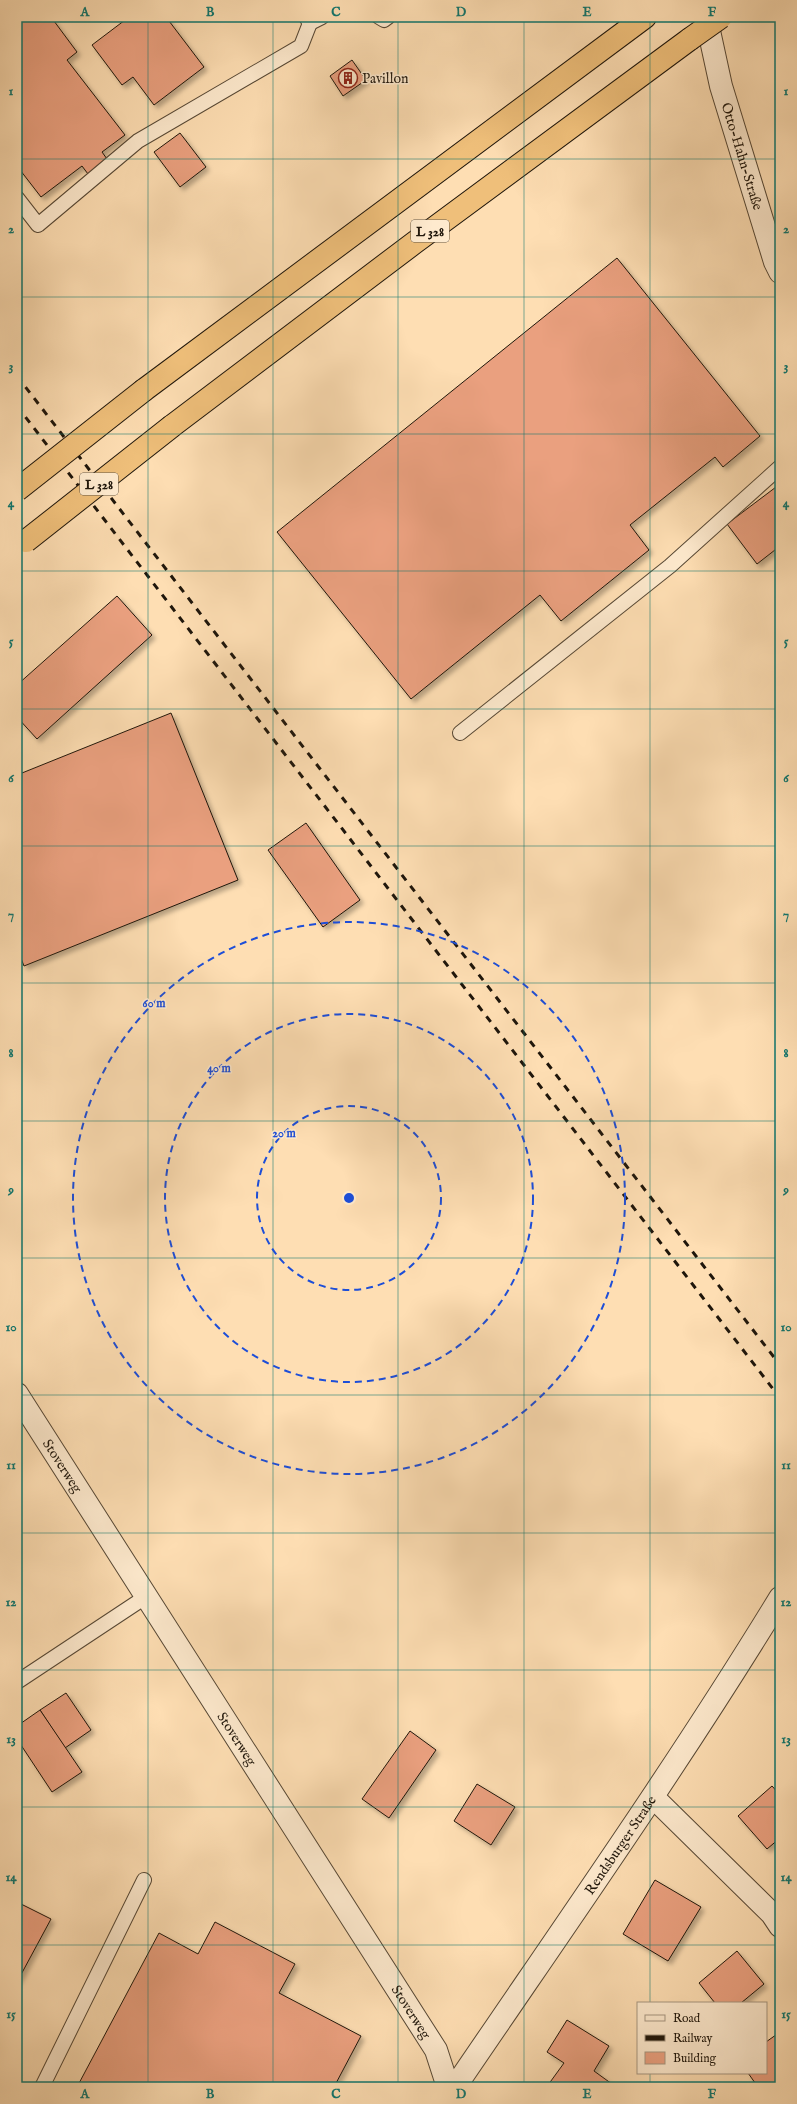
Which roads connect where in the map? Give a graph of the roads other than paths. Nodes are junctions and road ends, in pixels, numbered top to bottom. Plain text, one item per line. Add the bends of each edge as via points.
1 (379, 17) edge
2 (388, 17) edge
3 (645, 17) edge
4 (706, 17) edge
5 (721, 17) edge
6 (313, 19) edge
7 (17, 198) edge
8 (780, 272) edge
9 (780, 467) edge
10 (17, 490) edge
11 (22, 545) edge
12 (460, 733) dead end
13 (17, 1394) edge
14 (147, 1596) junction
15 (780, 1598) edge
16 (17, 1682) edge
17 (653, 1797) junction
18 (144, 1880) dead end
19 (780, 1926) edge
20 (42, 2087) edge
21 (448, 2087) edge
22 (455, 2087) edge

1 - 2 lane via 384,20
3 - 10 highway, bridge via 144,390
4 - 8 street, Otto-Hahn-Straße via 720,86
5 - 11 highway, L 328, bridge via 414,243 172,426
6 - 7 lane via 301,46 138,141 38,225
9 - 12 lane via 670,566
13 - 14 street, Stoverweg
14 - 16 lane
14 - 21 street, Stoverweg via 436,2050
15 - 17 street, Rendsburger Straße via 730,1681
17 - 19 street via 772,1914
17 - 22 street, Rendsburger Straße
18 - 20 lane

